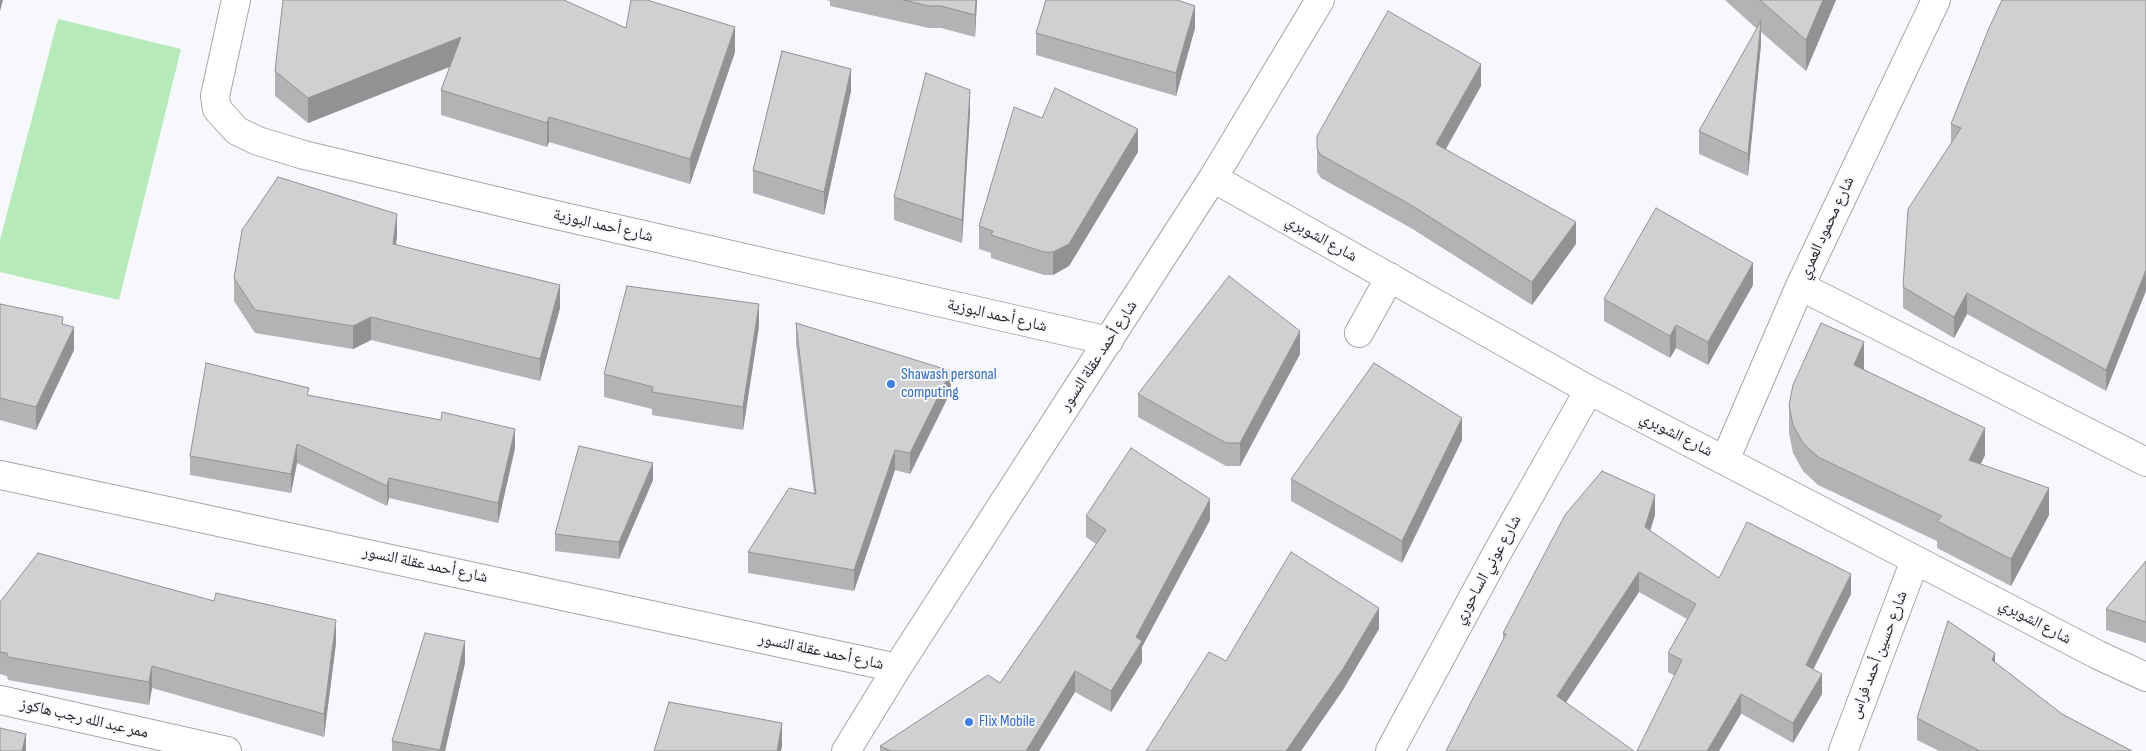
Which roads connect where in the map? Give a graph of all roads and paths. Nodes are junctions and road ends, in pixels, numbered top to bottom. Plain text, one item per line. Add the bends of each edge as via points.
1 (236, 0) edge
2 (1320, 0) edge
3 (1936, 0) edge
4 (1213, 178) junction
5 (1390, 278) junction
6 (1800, 286) junction
7 (1358, 333) dead end
8 (1109, 341) junction
9 (1589, 390) junction
10 (1725, 460) junction
11 (2146, 462) edge
12 (0, 475) edge
13 (1915, 560) junction
14 (897, 668) junction
15 (2146, 677) edge
16 (0, 700) edge
17 (227, 751) edge
18 (846, 751) edge
19 (1390, 751) edge
20 (1843, 751) edge

1 - 8 street, شارع أحمد البوزية via 215,96 217,109 237,131 258,141 530,209
2 - 4 street, شارع أحمد عقلة النسور
3 - 6 street, شارع محمود العمري
4 - 5 street, شارع الشوبري
4 - 8 street, شارع أحمد عقلة النسور
5 - 7 street
5 - 9 street, شارع الشوبري
6 - 10 street, شارع محمود العمري
6 - 11 street
8 - 14 street, شارع أحمد عقلة النسور
9 - 10 street, شارع الشوبري
9 - 19 street, شارع عوني الساحوري via 1496,553
10 - 13 street, شارع الشوبري
12 - 14 street, شارع أحمد عقلة النسور
13 - 15 street, شارع الشوبري
13 - 20 street, شارع حسين أحمد فراس
14 - 18 street
16 - 17 street, ممر عبد الله رجب هاكوز

